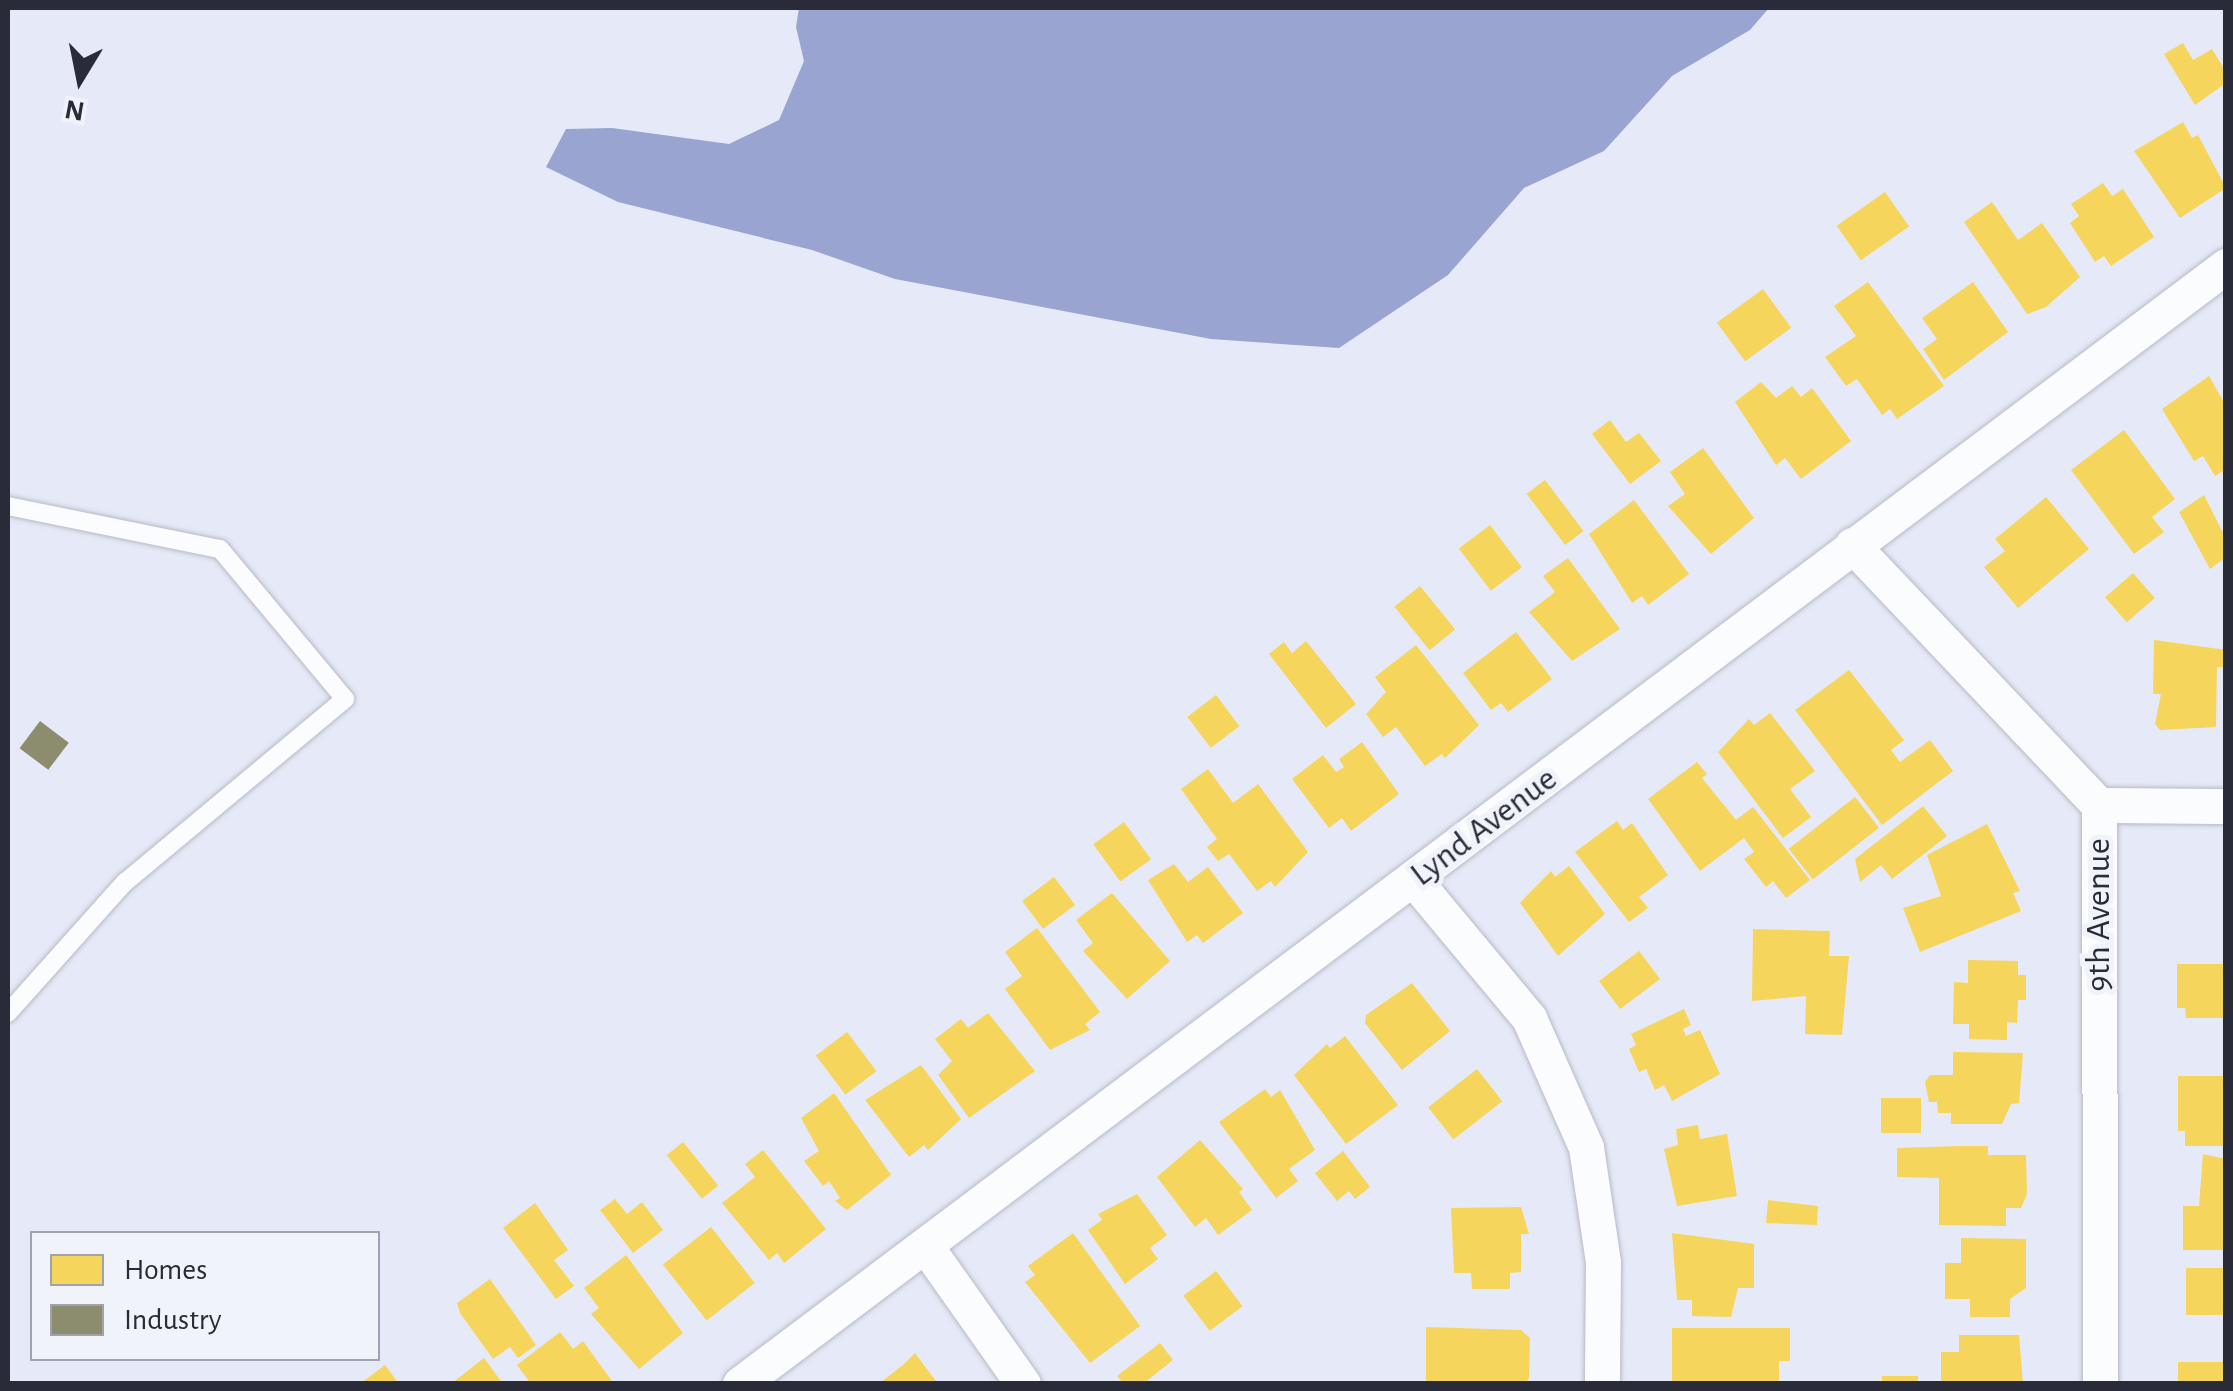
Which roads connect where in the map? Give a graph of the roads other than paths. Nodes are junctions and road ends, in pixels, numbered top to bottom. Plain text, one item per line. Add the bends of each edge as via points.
1 (2226, 266) edge
2 (8, 506) edge
3 (1852, 545) junction
4 (2099, 805) junction
5 (2226, 806) edge
6 (1414, 880) junction
7 (8, 1013) edge
8 (924, 1245) junction
9 (740, 1384) edge
10 (1023, 1384) edge
11 (1602, 1384) edge
12 (2100, 1384) edge

1 - 3 street, Lynd Avenue
2 - 7 lane via 220,549 345,699 125,882
3 - 4 street, 9th Avenue
3 - 6 street, Lynd Avenue
4 - 5 street
4 - 12 street, 9th Avenue
6 - 8 street, Lynd Avenue
6 - 11 street via 1529,1018 1586,1147 1603,1262
8 - 9 street, Lynd Avenue
8 - 10 street

